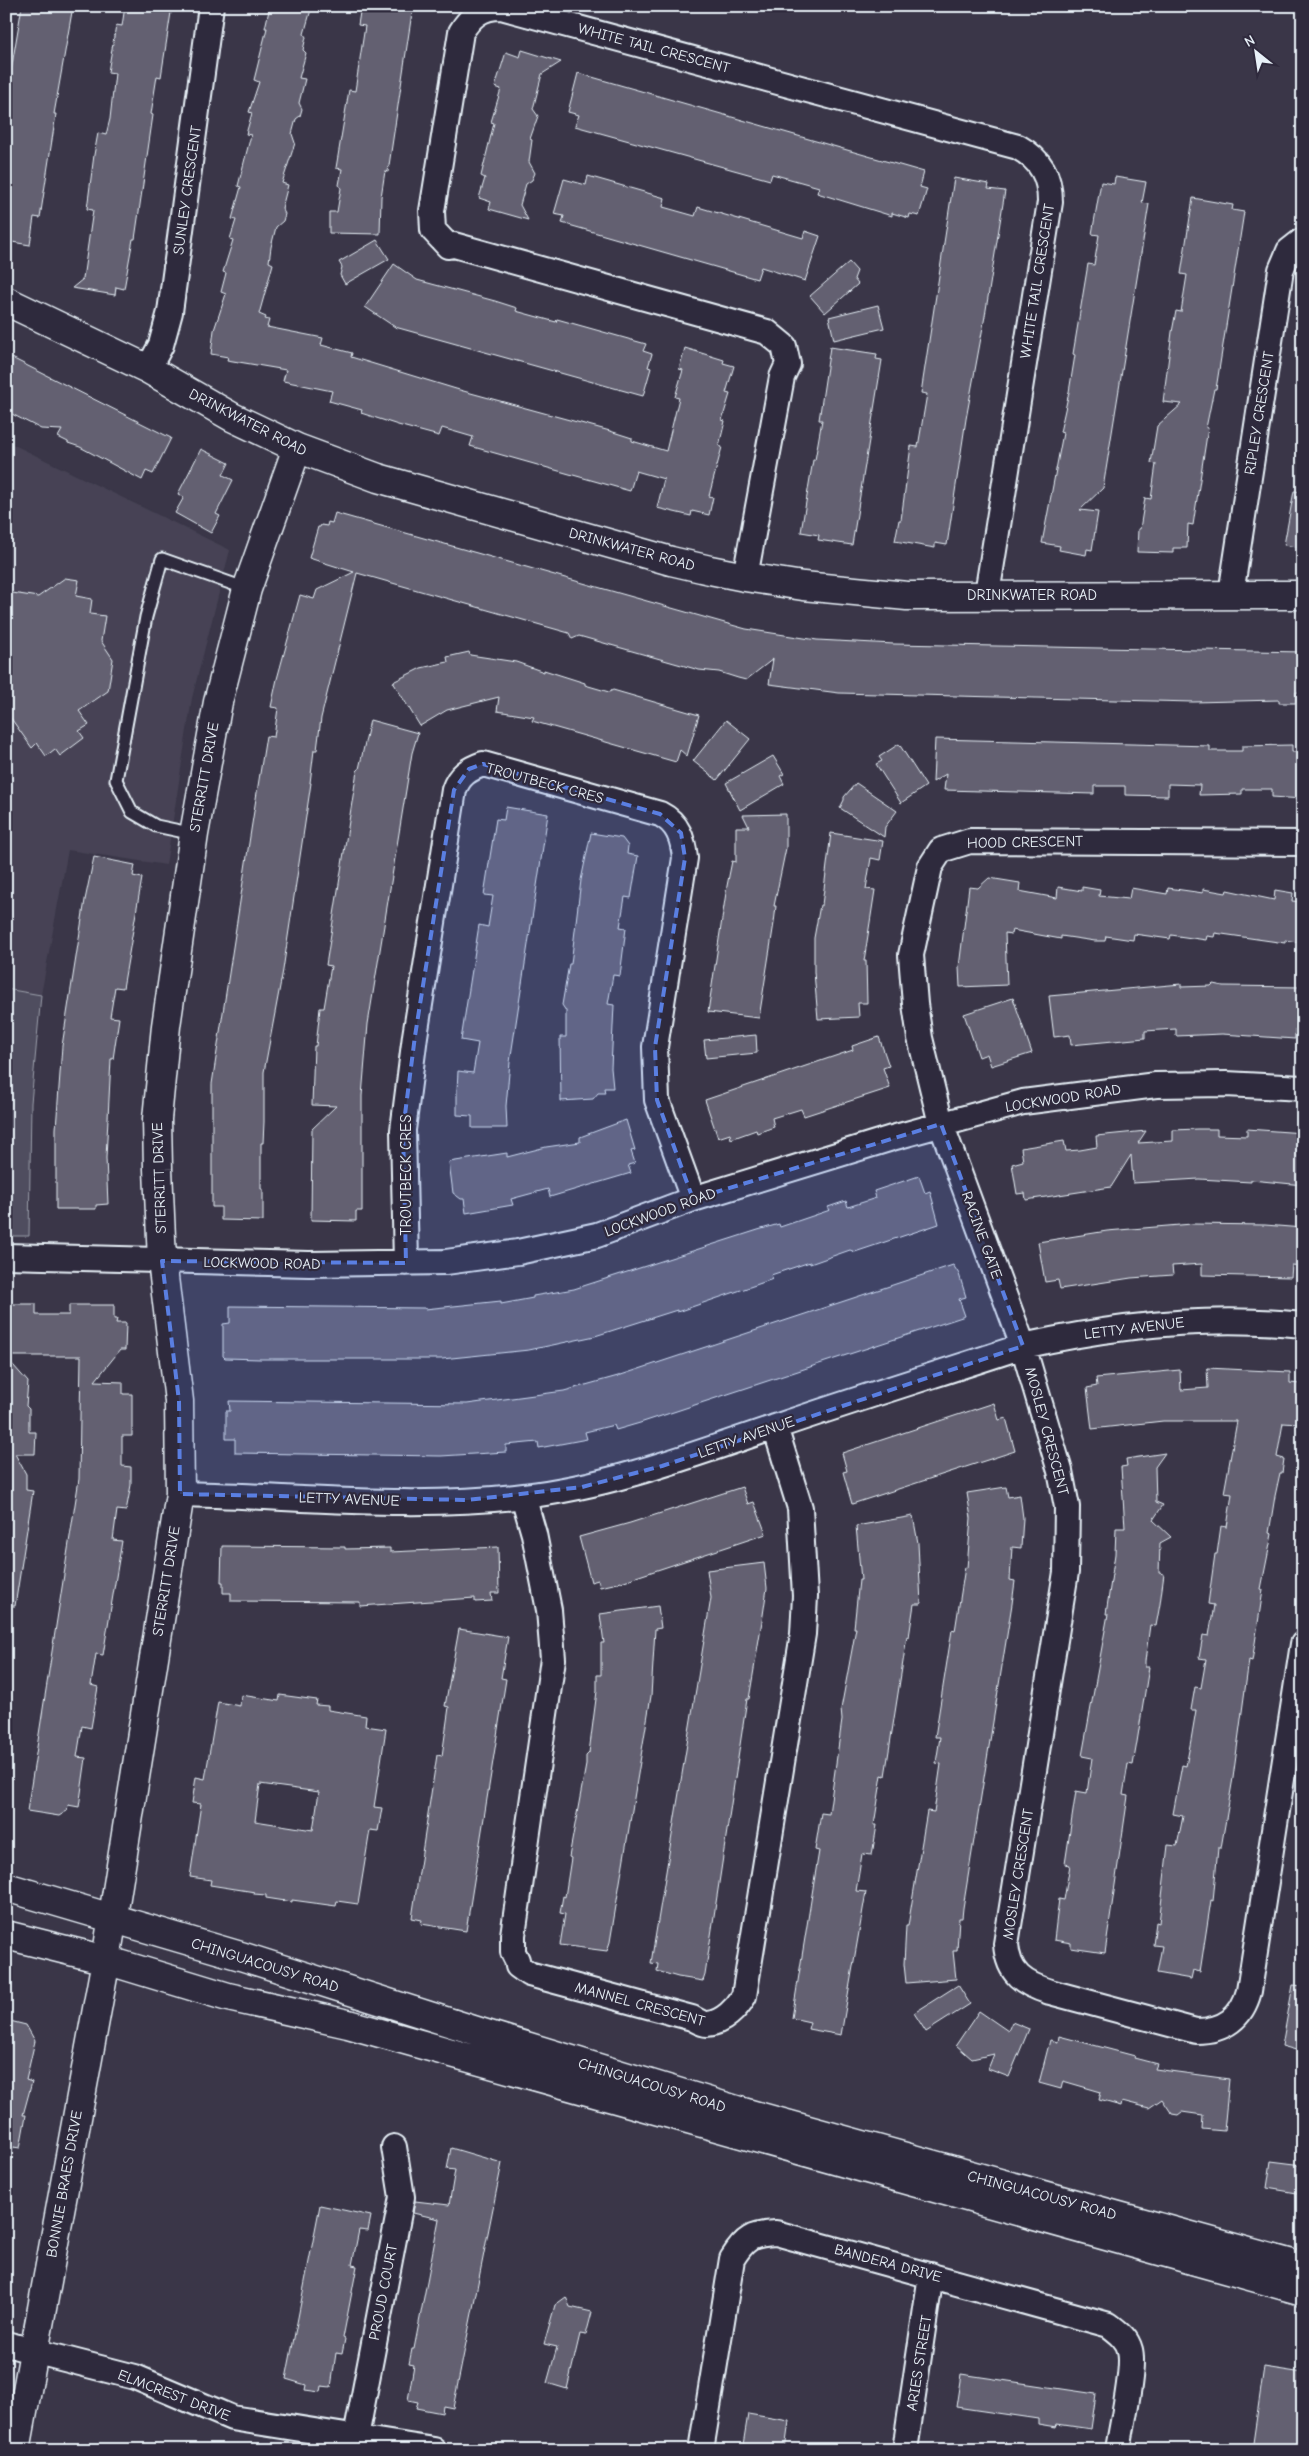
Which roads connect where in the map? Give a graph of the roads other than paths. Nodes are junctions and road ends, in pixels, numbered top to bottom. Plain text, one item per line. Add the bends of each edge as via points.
1 (212, 6) edge
2 (1303, 240) edge
3 (6, 301) edge
4 (148, 369) junction
5 (297, 448) junction
6 (745, 577) junction
7 (248, 589) junction
8 (988, 594) junction
9 (1231, 594) junction
10 (1303, 595) edge
11 (194, 834) junction
12 (1303, 843) edge
13 (1303, 1088) edge
14 (941, 1124) junction
15 (693, 1199) junction
16 (6, 1256) edge
17 (162, 1262) junction
18 (406, 1264) junction
19 (1303, 1325) edge
20 (1024, 1346) junction
21 (775, 1427) junction
22 (180, 1494) junction
23 (523, 1496) junction
24 (1303, 1644) edge
25 (6, 1887) edge
26 (112, 1919) junction
27 (6, 1935) edge
28 (106, 1960) junction
29 (394, 2147) dead end
30 (1303, 2267) edge
31 (932, 2275) junction
32 (1303, 2291) edge
33 (6, 2344) edge
34 (34, 2351) junction
35 (356, 2437) junction
36 (16, 2450) edge
37 (434, 2450) edge
38 (701, 2450) edge
39 (905, 2450) edge
40 (1118, 2450) edge

1 - 4 street, SUNLEY CRESCENT via 170,312 161,345
2 - 9 street, RIPLEY CRESCENT via 1289,252 1281,270
3 - 4 street, DRINKWATER ROAD
4 - 5 street, DRINKWATER ROAD via 232,417
5 - 6 street, DRINKWATER ROAD via 387,480 671,561
5 - 7 street, STERRITT DRIVE
6 - 8 street, DRINKWATER ROAD via 907,596
6 - 8 street, WHITE TAIL CRESCENT via 782,377 788,364 784,346 767,332 448,246 432,230 432,211 461,32 468,21 487,7 501,7 1018,148 1037,161 1048,181 1050,202
7 - 11 street, STERRITT DRIVE via 218,702
7 - 11 lane via 162,559 146,617 116,780 132,812 156,826
8 - 9 street, DRINKWATER ROAD
9 - 10 street, DRINKWATER ROAD
11 - 17 street, STERRITT DRIVE via 166,1026 157,1119
12 - 14 street, HOOD CRESCENT via 970,841 941,850 934,857 927,875 911,955 920,1038
13 - 14 street, LOCKWOOD ROAD via 1226,1084 1128,1088 1024,1102
14 - 15 street, LOCKWOOD ROAD
14 - 20 street, RACINE GATE
15 - 18 street, LOCKWOOD ROAD via 597,1235 518,1252
15 - 18 street, TROUTBECK CRES via 657,1100 655,1047 685,858 681,833 670,819 660,814 483,764 469,768 456,782 415,1036 403,1130
16 - 17 street, LOCKWOOD ROAD
17 - 18 street, LOCKWOOD ROAD
17 - 22 street, STERRITT DRIVE via 178,1401
19 - 20 street, LETTY AVENUE via 1268,1321 1183,1321 1100,1330
20 - 21 street, LETTY AVENUE
20 - 24 street, MOSLEY CRESCENT via 1060,1471 1067,1507 1066,1572 1006,1944 1008,1960 1016,1975 1029,1986 1196,2031 1221,2027 1234,2020 1246,2004 1249,1991
21 - 23 street, LETTY AVENUE via 662,1466 582,1487
21 - 23 street, MANNEL CRESCENT via 800,1508 805,1596 803,1634 744,1996 730,2013 714,2022 705,2024 529,1974 518,1966 513,1952 514,1935 553,1659 549,1610
22 - 23 street, LETTY AVENUE via 380,1501
22 - 26 street, STERRITT DRIVE
25 - 26 street, CHINGUACOUSY ROAD
26 - 28 street, BONNIE BRAES DRIVE
26 - 30 street, CHINGUACOUSY ROAD via 743,2112
27 - 28 street, CHINGUACOUSY ROAD
28 - 32 street, CHINGUACOUSY ROAD via 228,1997 348,2024
28 - 34 street, BONNIE BRAES DRIVE
29 - 35 street, PROUD COURT via 402,2197
31 - 38 street, BANDERA DRIVE via 776,2233 759,2234 743,2242 732,2259
31 - 39 street, ARIES STREET
31 - 40 street, BANDERA DRIVE via 1108,2325 1123,2336 1130,2350 1131,2365
33 - 34 street, ELMCREST DRIVE
34 - 35 street, ELMCREST DRIVE via 134,2377 232,2418
34 - 36 street, BONNIE BRAES DRIVE
35 - 37 street, ELMCREST DRIVE

